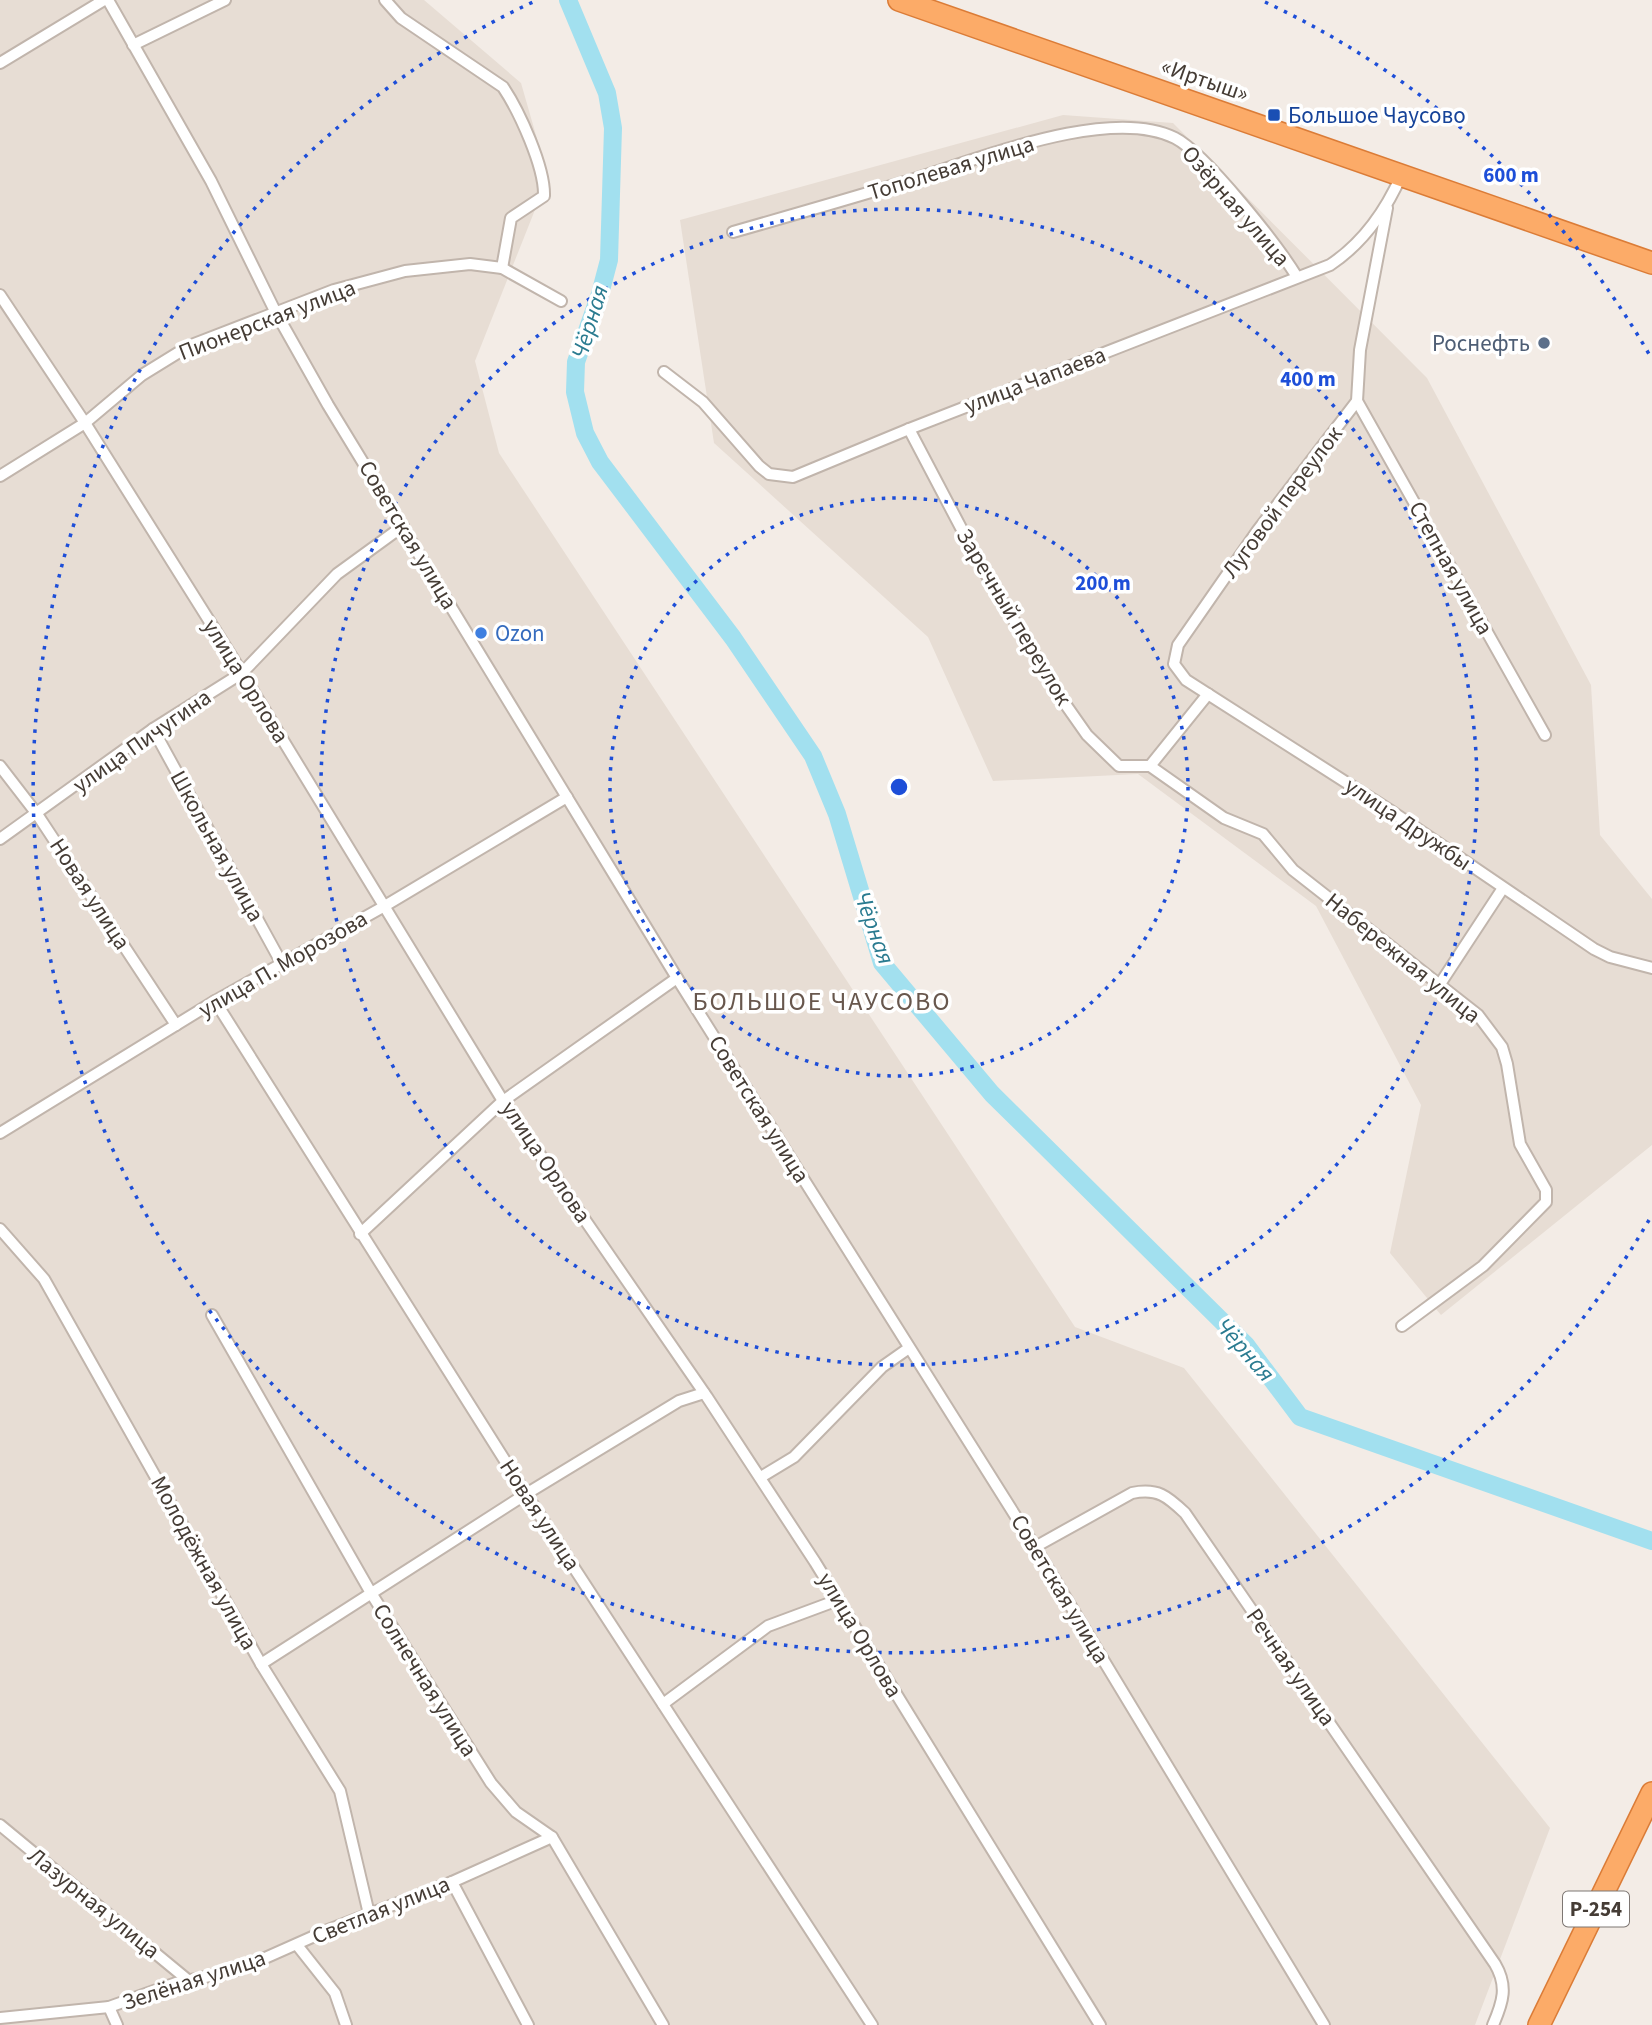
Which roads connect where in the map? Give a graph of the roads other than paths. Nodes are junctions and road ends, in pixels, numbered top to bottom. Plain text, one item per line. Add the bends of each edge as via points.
1 (106, 0) edge
2 (225, 0) edge
3 (385, 0) edge
4 (900, 0) edge
5 (133, 45) junction
6 (0, 63) edge
7 (1172, 137) joint
8 (1401, 176) junction
9 (1387, 208) junction
10 (733, 232) dead end
11 (1652, 263) edge
12 (502, 268) junction
13 (1297, 277) junction
14 (0, 295) edge
15 (561, 301) dead end
16 (275, 312) junction
17 (664, 372) dead end
18 (1357, 401) junction
19 (85, 423) junction
20 (909, 429) junction
21 (0, 476) edge
22 (403, 526) junction
23 (1174, 664) joint
24 (242, 673) junction
25 (1208, 694) junction
26 (153, 729) junction
27 (1545, 735) dead end
28 (0, 766) edge
29 (1150, 766) junction
30 (567, 797) junction
31 (37, 814) junction
32 (0, 839) edge
33 (1503, 888) junction
34 (383, 907) junction
35 (282, 964) junction
36 (1652, 968) edge
37 (677, 978) junction
38 (1440, 984) junction
39 (215, 1001) junction
40 (176, 1025) junction
41 (503, 1101) junction
42 (0, 1133) edge
43 (0, 1229) edge
44 (360, 1234) junction
45 (212, 1315) dead end
46 (1402, 1326) dead end
47 (909, 1348) junction
48 (705, 1393) junction
49 (761, 1477) junction
50 (526, 1494) junction
51 (1035, 1547) junction
52 (371, 1593) junction
53 (838, 1600) junction
54 (261, 1664) junction
55 (663, 1704) junction
56 (1652, 1793) edge
57 (0, 1825) edge
58 (552, 1837) junction
59 (452, 1882) junction
60 (369, 1914) junction
61 (297, 1945) junction
62 (189, 1981) junction
63 (109, 2007) junction
64 (0, 2018) edge
65 (117, 2025) edge
66 (346, 2025) edge
67 (528, 2025) edge
68 (663, 2025) edge
69 (872, 2025) edge
70 (1100, 2025) edge
71 (1324, 2025) edge
72 (1493, 2025) edge
73 (1539, 2025) edge

1 - 5 street, Советская улица
1 - 6 street
2 - 5 street
3 - 12 street via 401,18 502,87 513,102 544,196 511,218
4 - 8 highway, «Иртыш»
5 - 16 street, Советская улица via 211,181
7 - 10 street, Тополевая улица via 1132,129 1062,135
7 - 13 street, Озёрная улица via 1210,170
8 - 9 street, улица Чапаева
8 - 11 highway, «Иртыш»
9 - 13 street, улица Чапаева via 1345,255
9 - 18 street via 1360,350
12 - 15 street, Пионерская улица
12 - 16 street, Пионерская улица via 470,264 405,271
13 - 20 street, улица Чапаева
14 - 19 street, улица Орлова
16 - 19 street, Пионерская улица via 189,346 142,375
16 - 22 street, Советская улица
17 - 20 street, улица Чапаева via 703,402 759,466 779,477 793,477
18 - 23 street, Луговой переулок via 1258,530 1178,645
18 - 27 street, Степная улица
19 - 21 street, Пионерская улица
19 - 24 street, улица Орлова
20 - 29 street, Заречный переулок via 981,566 1087,735 1119,766
22 - 24 street, улица Пичугина via 337,574
22 - 30 street, Советская улица
23 - 25 street, улица Дружбы via 1186,680
24 - 26 street, улица Пичугина
24 - 34 street, улица Орлова
25 - 29 street
25 - 33 street, улица Дружбы
26 - 31 street, улица Пичугина
26 - 35 street, Школьная улица
28 - 31 street, Новая улица
29 - 38 street, Набережная улица via 1224,818 1264,834 1293,870
30 - 34 street, улица П. Морозова
30 - 37 street, Советская улица
31 - 32 street, улица Пичугина
31 - 40 street, Новая улица
33 - 36 street, улица Дружбы via 1594,949
33 - 38 street
34 - 35 street, улица П. Морозова
34 - 41 street, улица Орлова
35 - 39 street, улица П. Морозова
37 - 41 street
37 - 47 street, Советская улица
38 - 46 street, Набережная улица via 1478,1015 1502,1047 1520,1144 1546,1190 1546,1202 1483,1266
39 - 40 street, улица П. Морозова
39 - 44 street, Новая улица
40 - 42 street, улица П. Морозова
41 - 44 street
41 - 48 street, улица Орлова
43 - 54 street, Молодёжная улица via 44,1279
44 - 50 street, Новая улица
45 - 52 street, Солнечная улица
47 - 49 street via 882,1367 794,1457
47 - 51 street, Советская улица
48 - 49 street, улица Орлова
48 - 50 street via 679,1401
49 - 53 street, улица Орлова
50 - 52 street
50 - 55 street, Новая улица
51 - 71 street, Советская улица
51 - 72 street, Речная улица via 1132,1493 1150,1489 1165,1494 1193,1524 1495,1964 1504,1995
52 - 54 street
52 - 58 street, Солнечная улица via 501,1798
53 - 55 street via 768,1626
53 - 70 street, улица Орлова
54 - 60 street, Молодёжная улица via 340,1791
55 - 69 street, Новая улица
56 - 73 highway, Р-254
57 - 62 street, Лазурная улица
58 - 59 street, Светлая улица
58 - 68 street, Солнечная улица
59 - 60 street, Светлая улица
59 - 67 street
60 - 61 street, Светлая улица
61 - 62 street, Зелёная улица via 239,1970
61 - 66 street, Светлая улица via 335,1993
62 - 63 street, Зелёная улица
63 - 64 street
63 - 65 street, Зелёная улица

